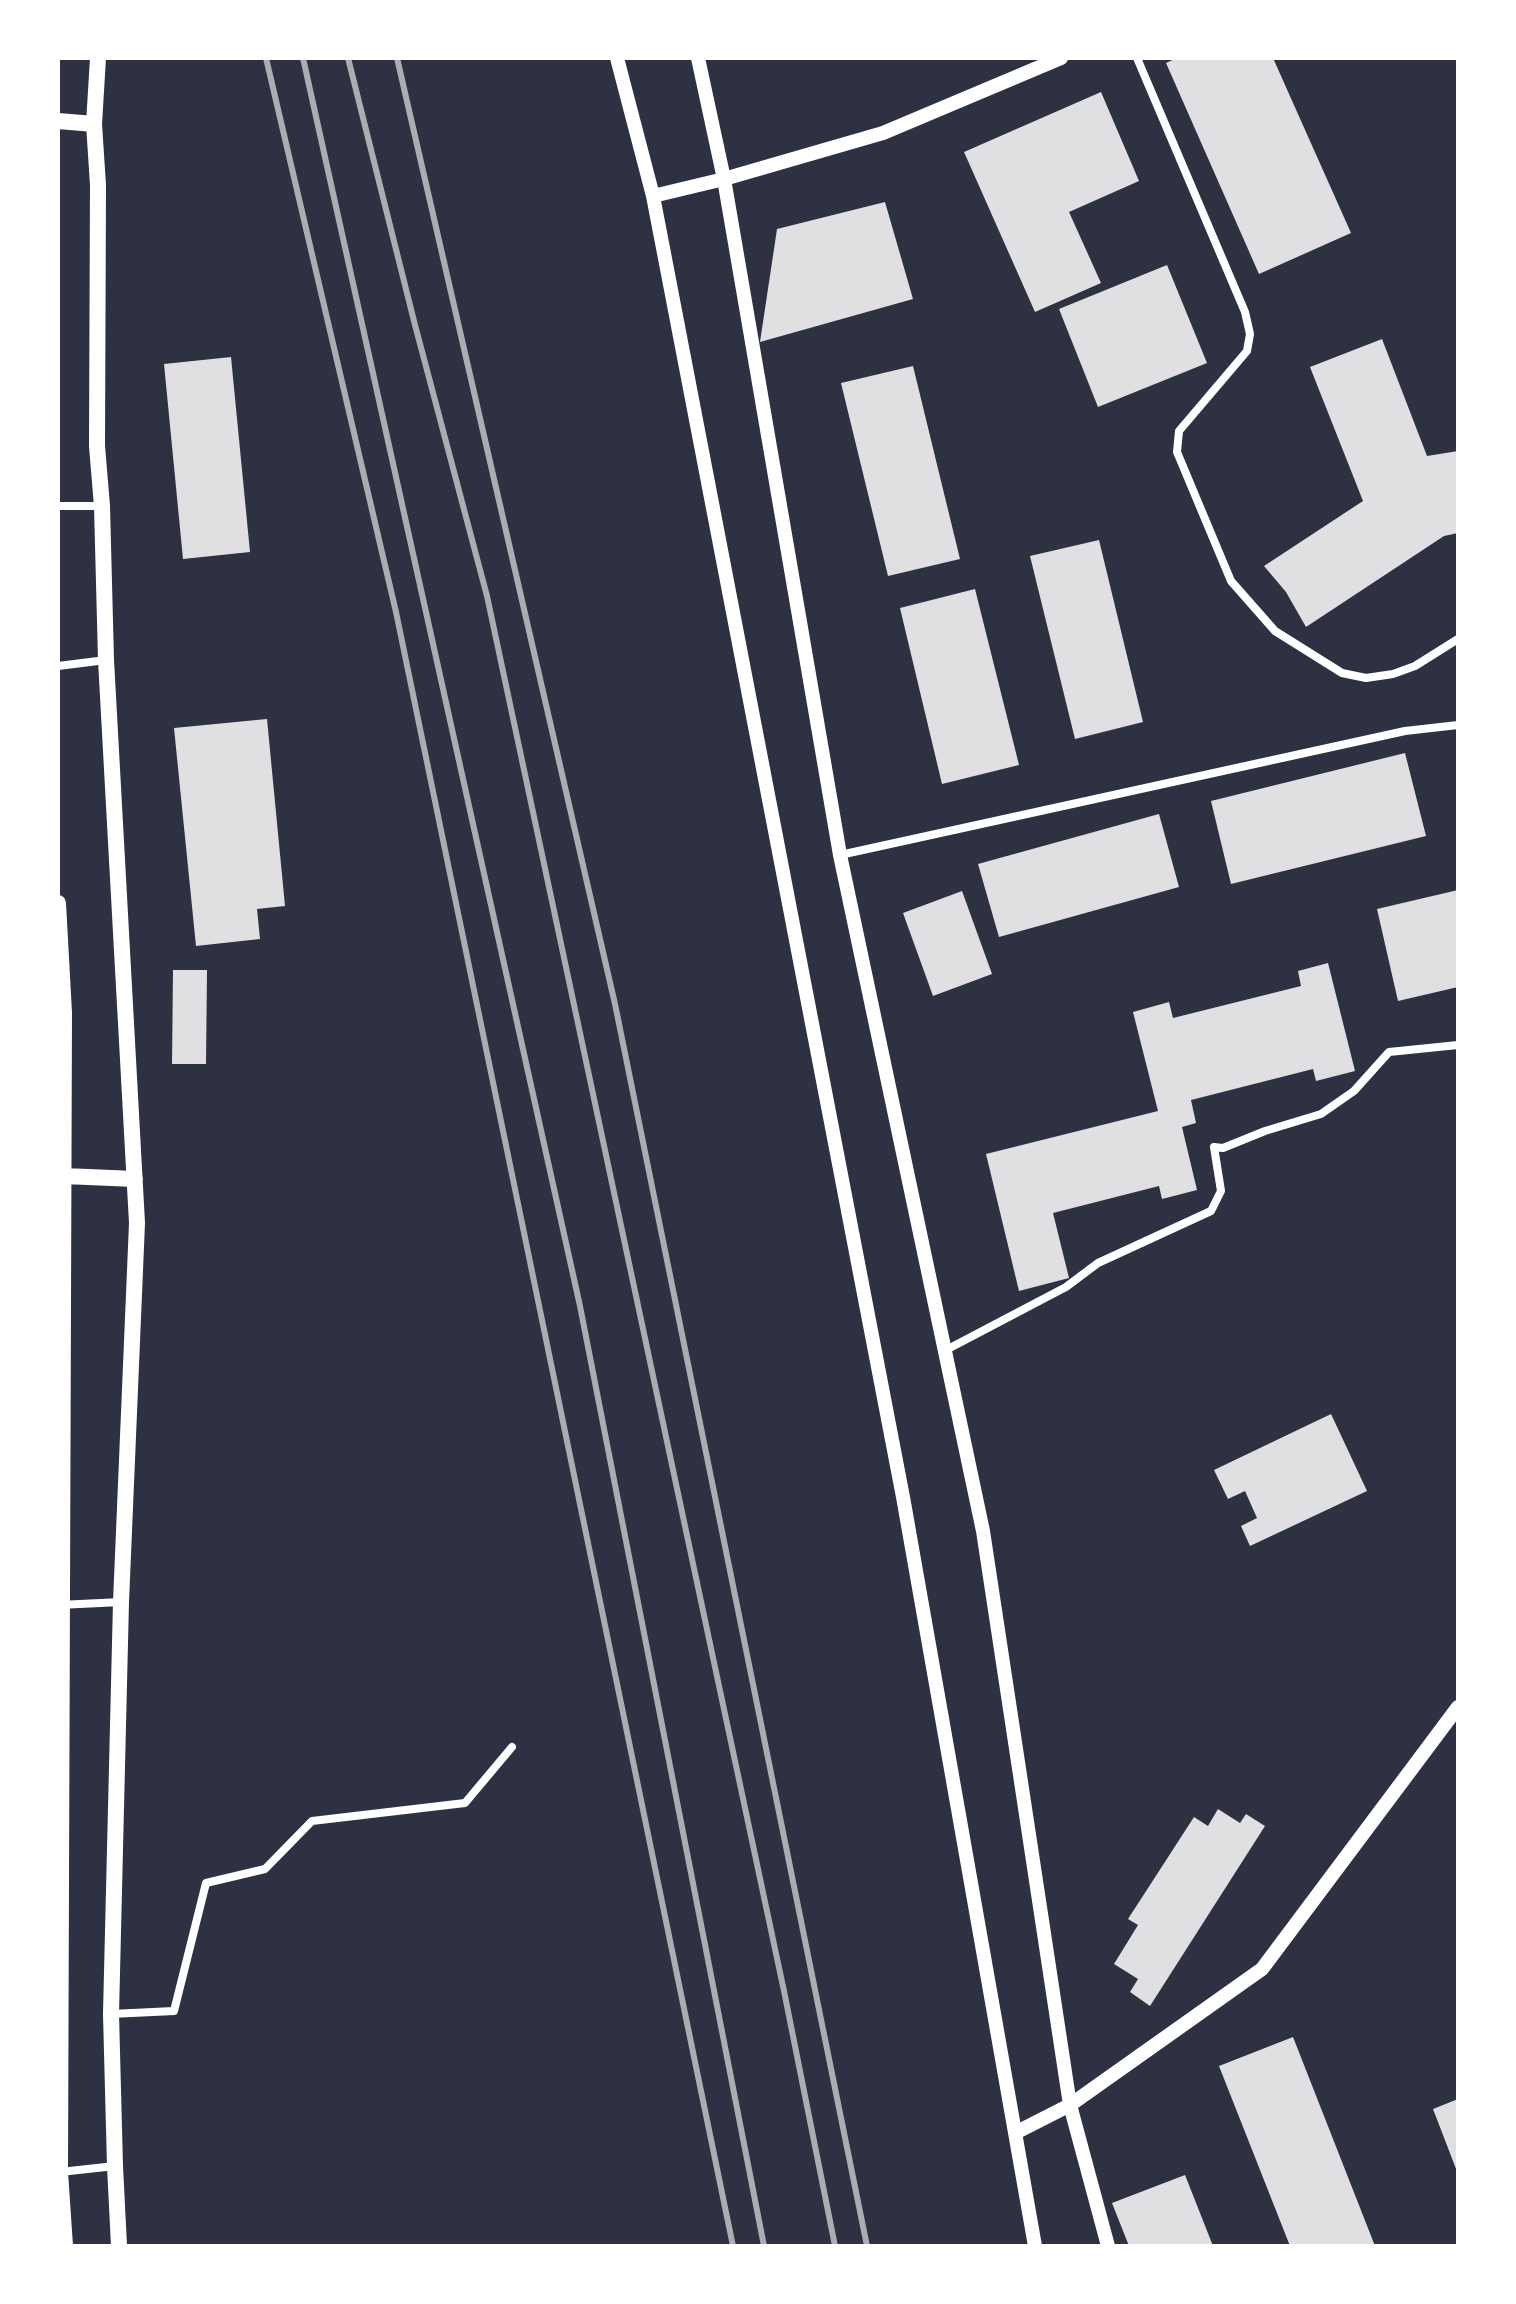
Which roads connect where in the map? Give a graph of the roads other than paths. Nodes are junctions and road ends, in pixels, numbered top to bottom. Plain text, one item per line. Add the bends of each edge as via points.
1 (98, 58) edge
2 (617, 58) edge
3 (698, 58) edge
4 (1061, 58) edge
5 (1137, 58) edge
6 (58, 121) edge
7 (94, 124) junction
8 (724, 179) junction
9 (653, 196) junction
10 (58, 506) edge
11 (102, 506) junction
12 (1458, 639) edge
13 (106, 660) junction
14 (58, 666) edge
15 (1458, 725) edge
16 (840, 855) junction
17 (58, 903) edge
18 (1458, 1045) edge
19 (64, 1176) junction
20 (135, 1179) junction
21 (946, 1350) junction
22 (121, 1602) junction
23 (60, 1605) edge
24 (1458, 1707) edge
25 (512, 1747) dead end
26 (111, 2014) junction
27 (1070, 2105) junction
28 (1015, 2133) junction
29 (115, 2166) junction
30 (59, 2172) edge
31 (65, 2246) edge
32 (119, 2246) edge
33 (1035, 2246) edge
34 (1108, 2246) edge

1 - 7 main road
2 - 9 street
3 - 8 street
4 - 8 street via 883,133
5 - 12 street via 1250,334 1247,351 1179,431 1177,452 1231,581 1275,631 1342,673 1366,678 1393,674
6 - 7 main road
7 - 11 main road
8 - 9 street
8 - 16 street
9 - 28 street via 903,1497
10 - 11 street
11 - 13 main road
13 - 14 street
13 - 20 main road
15 - 16 street via 1389,734
16 - 21 street
17 - 19 main road
18 - 21 street via 1389,1052 1354,1091 1321,1114 1214,1147 1221,1191 1211,1211 1098,1263 1066,1287
19 - 20 main road
19 - 23 main road
20 - 22 main road
21 - 27 street via 983,1531
22 - 23 street
22 - 26 main road
23 - 30 main road
24 - 27 street via 1262,1969
25 - 26 street via 465,1803 312,1821 265,1869 206,1883 174,2011
26 - 29 main road
27 - 28 street
27 - 34 street
28 - 33 street
29 - 30 street
29 - 32 main road
30 - 31 main road

